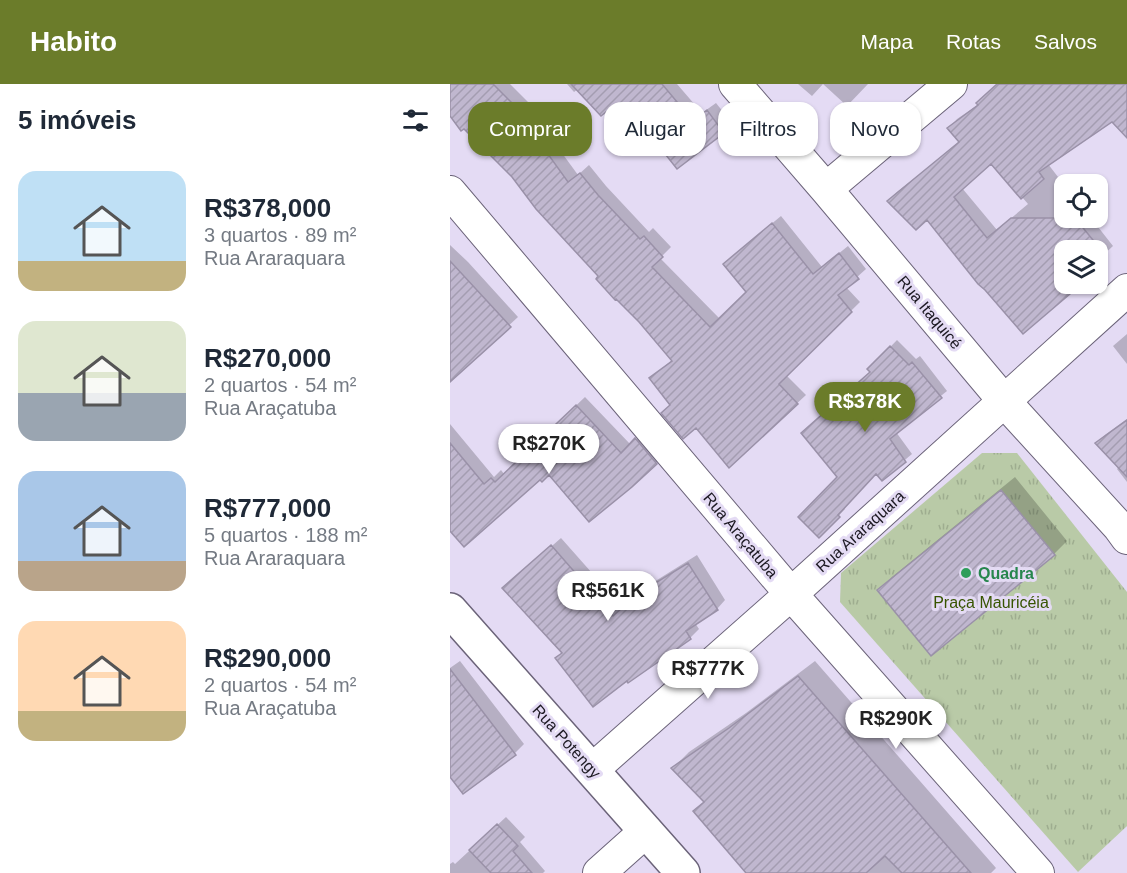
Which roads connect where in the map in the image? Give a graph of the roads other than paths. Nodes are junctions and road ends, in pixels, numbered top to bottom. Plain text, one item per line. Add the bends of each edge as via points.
1 (735, 84) edge
2 (951, 84) edge
3 (826, 189) junction
4 (450, 192) edge
5 (1127, 290) edge
6 (1005, 402) junction
7 (1127, 538) edge
8 (791, 594) junction
9 (450, 610) edge
10 (592, 770) junction
11 (646, 831) junction
12 (599, 873) edge
13 (683, 873) edge
14 (1038, 873) edge

1 - 3 street, Rua Itaquicé
2 - 3 street
3 - 6 street, Rua Itaquicé
4 - 8 street, Rua Araçatuba
5 - 6 street, Rua Araraquara
6 - 7 street, Rua Itaquicé
6 - 8 street, Rua Araraquara
8 - 10 street, Rua Araraquara
8 - 14 street, Rua Araçatuba
9 - 10 main road, Rua Potengy
10 - 11 main road, Rua Potengy
11 - 12 street
11 - 13 main road, Rua Potengy

